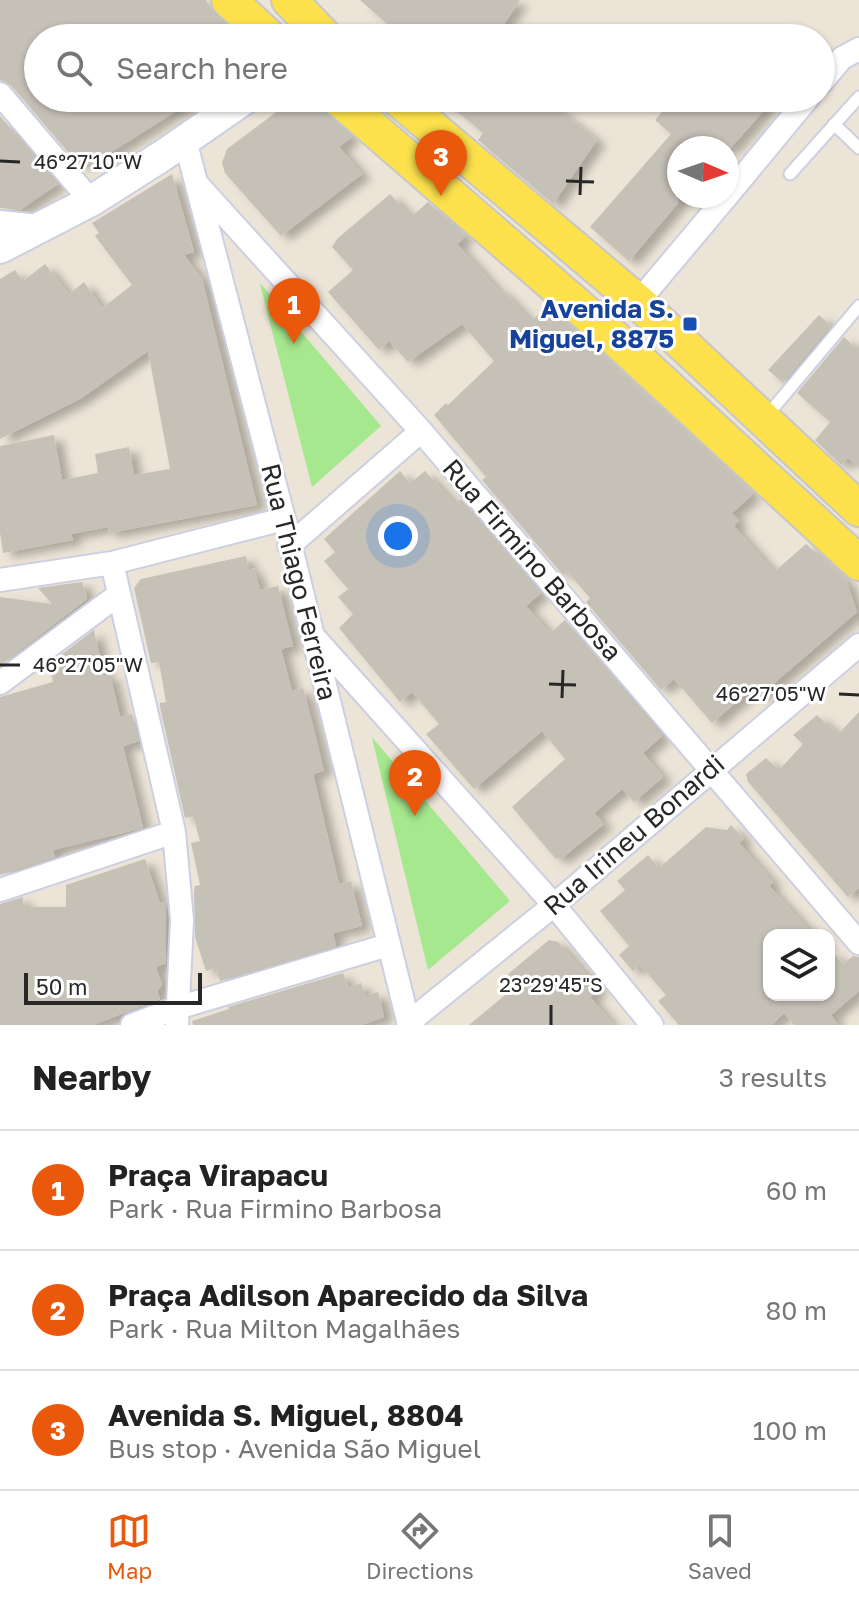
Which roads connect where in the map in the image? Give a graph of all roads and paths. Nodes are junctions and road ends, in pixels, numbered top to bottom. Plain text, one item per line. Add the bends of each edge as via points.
1 (229, 0) edge
2 (289, 0) edge
3 (255, 24) edge
4 (312, 24) edge
5 (859, 49) edge
6 (835, 66) edge
7 (0, 94) edge
8 (859, 97) edge
9 (226, 112) edge
10 (354, 112) edge
11 (414, 112) edge
12 (796, 112) edge
13 (834, 124) junction
14 (185, 140) junction
15 (859, 148) edge
16 (790, 174) dead end
17 (739, 181) edge
18 (197, 184) junction
19 (91, 201) junction
20 (717, 208) edge
21 (0, 222) edge
22 (40, 226) junction
23 (0, 248) edge
24 (638, 302) junction
25 (859, 306) edge
26 (765, 418) junction
27 (421, 431) junction
28 (859, 509) edge
29 (284, 519) junction
30 (289, 546) junction
31 (112, 563) junction
32 (859, 563) edge
33 (0, 580) edge
34 (118, 595) junction
35 (311, 633) junction
36 (859, 645) edge
37 (0, 683) edge
38 (711, 769) junction
39 (174, 832) junction
40 (0, 890) edge
41 (554, 905) junction
42 (859, 943) edge
43 (388, 945) junction
44 (177, 1016) edge
45 (409, 1024) edge
46 (132, 1025) edge
47 (652, 1025) edge

1 - 3 main road
2 - 4 main road
5 - 6 street
7 - 19 street
8 - 13 lane
9 - 14 street
10 - 32 main road via 608,332
11 - 24 main road
12 - 17 street
13 - 15 lane
13 - 16 lane
14 - 18 street, Rua Thiago Ferreira
14 - 19 street
18 - 27 street, Rua Firmino Barbosa
18 - 29 street, Rua Thiago Ferreira
19 - 22 street
20 - 24 street
21 - 22 street
22 - 23 street
24 - 26 main road
25 - 26 lane
26 - 28 main road
27 - 30 street
27 - 38 street, Rua Firmino Barbosa
29 - 30 street, Rua Thiago Ferreira
29 - 31 street
30 - 35 street, Rua Thiago Ferreira
31 - 33 street
31 - 34 street
34 - 37 street
34 - 39 street
35 - 41 street
35 - 43 street, Rua Thiago Ferreira
36 - 38 street, Rua Irineu Bonardi
38 - 41 street, Rua Irineu Bonardi
38 - 42 street, Rua Firmino Barbosa
39 - 40 street
39 - 44 street via 182,920
41 - 45 street, Rua Irineu Bonardi
41 - 47 street
43 - 44 street
43 - 45 street, Rua Thiago Ferreira
44 - 46 street

